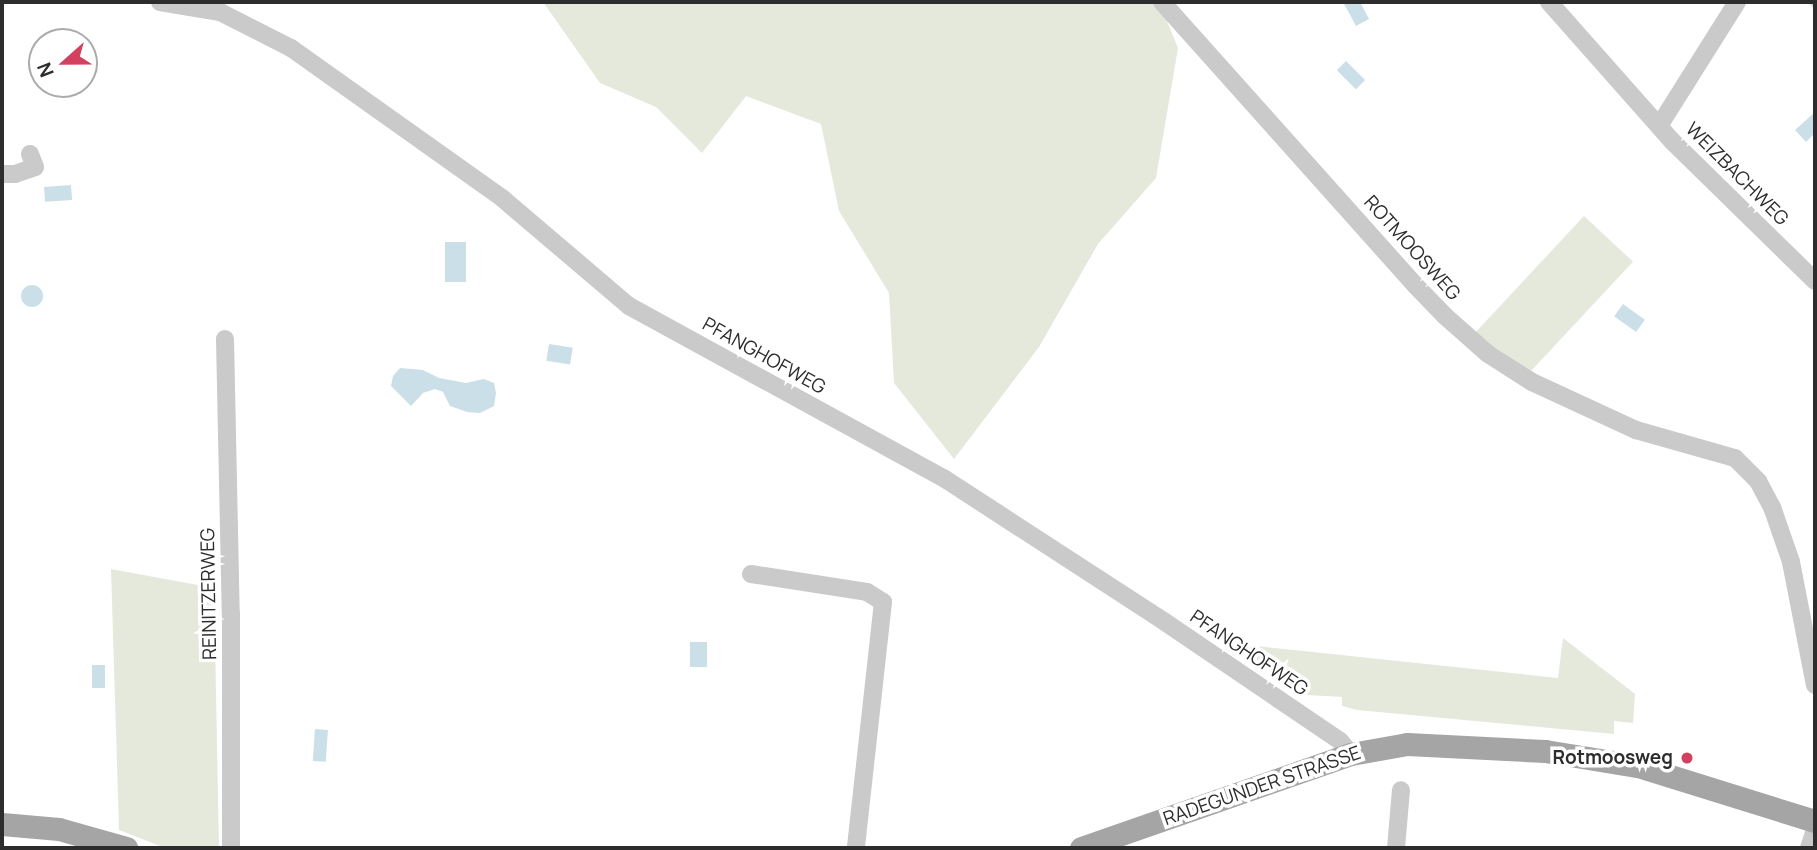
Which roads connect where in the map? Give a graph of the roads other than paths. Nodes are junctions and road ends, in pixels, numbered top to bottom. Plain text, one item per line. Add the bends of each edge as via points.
1 (160, 2) edge
2 (1162, 2) edge
3 (1549, 2) edge
4 (1737, 2) edge
5 (1659, 126) junction
6 (30, 154) dead end
7 (2, 174) edge
8 (1815, 281) edge
9 (225, 339) dead end
10 (751, 575) dead end
11 (1815, 685) edge
12 (1351, 754) junction
13 (1401, 790) dead end
14 (1815, 821) edge
15 (2, 824) edge
16 (1815, 830) edge
17 (126, 848) edge
18 (231, 848) edge
19 (856, 848) edge
20 (1081, 848) edge
21 (1396, 848) edge
22 (1809, 848) edge

1 - 12 street, PFANGHOFWEG via 220,12 291,48 502,198 629,306 945,479 1165,622 1333,736
2 - 11 street, ROTMOOSWEG via 1415,285 1488,354 1532,382 1636,430 1735,458 1758,481 1772,506 1791,562
3 - 5 street, WEIZBACHWEG
4 - 5 street, WEIZBACHWEG
5 - 8 street, WEIZBACHWEG
6 - 7 street via 35,167
9 - 18 street, REINITZERWEG via 232,614
10 - 19 street via 867,592 883,602
12 - 14 main road, RADEGUNDER STRASSE via 1406,744 1545,751 1648,768
12 - 20 main road, RADEGUNDER STRASSE
13 - 21 street
15 - 17 main road via 60,829
16 - 22 street

